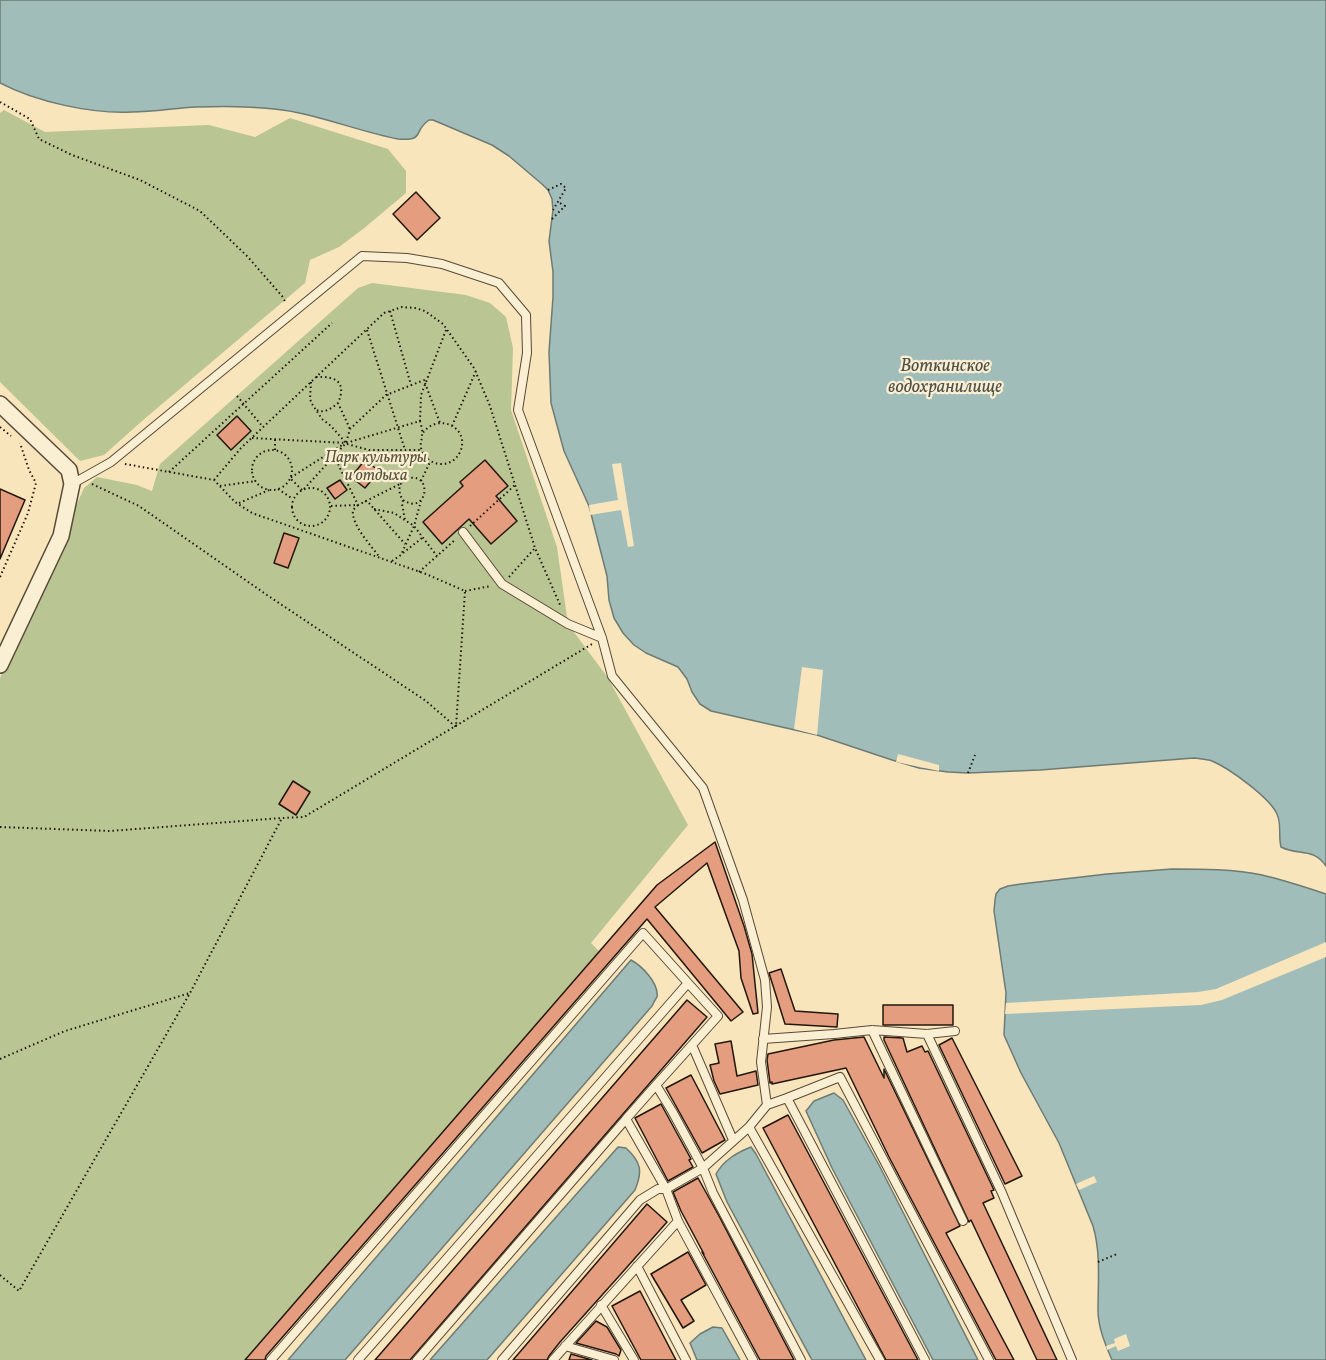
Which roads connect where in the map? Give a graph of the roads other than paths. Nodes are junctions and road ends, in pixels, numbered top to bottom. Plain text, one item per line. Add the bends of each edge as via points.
1 (0, 404) edge
2 (76, 481) junction
3 (463, 532) dead end
4 (602, 638) junction
5 (0, 665) edge
6 (688, 983) junction
7 (872, 1030) junction
8 (956, 1030) dead end
9 (927, 1034) junction
10 (763, 1039) junction
11 (692, 1045) junction
12 (656, 1085) junction
13 (787, 1098) junction
14 (767, 1105) junction
15 (626, 1119) junction
16 (749, 1127) junction
17 (733, 1140) junction
18 (703, 1168) junction
19 (666, 1190) junction
20 (678, 1221) junction
21 (963, 1221) dead end
22 (637, 1266) junction
23 (601, 1305) junction
24 (565, 1347) junction
25 (555, 1359) edge
26 (271, 1360) edge
27 (358, 1360) edge
28 (417, 1360) edge
29 (502, 1360) edge
30 (614, 1360) edge
31 (634, 1360) edge
32 (686, 1360) edge
33 (753, 1360) edge
34 (801, 1360) edge
35 (880, 1360) edge
36 (925, 1360) edge
37 (989, 1360) edge
38 (1072, 1360) edge

1 - 2 street
2 - 4 lane via 111,462 362,256 442,264 499,283 526,315 527,353 518,410
2 - 5 street via 61,536
3 - 4 lane via 502,584 568,624
4 - 10 lane via 612,676 702,789 742,900 765,980
6 - 11 lane via 718,1016
6 - 26 lane via 643,933
6 - 27 lane
7 - 9 lane
7 - 10 lane
7 - 21 lane
8 - 9 lane
9 - 38 lane via 1002,1193
10 - 14 lane via 761,1062
11 - 12 lane
11 - 17 lane
12 - 15 lane
12 - 18 lane
13 - 14 lane
13 - 36 lane
13 - 37 lane via 840,1077
14 - 16 lane
15 - 19 lane
15 - 28 lane
16 - 17 lane
16 - 35 lane
17 - 18 lane
18 - 19 lane
18 - 34 lane
19 - 20 lane
19 - 29 lane via 658,1189 640,1200
20 - 22 lane
20 - 33 lane
22 - 23 lane
22 - 32 lane
23 - 24 lane
23 - 31 lane
24 - 25 lane
24 - 30 lane

